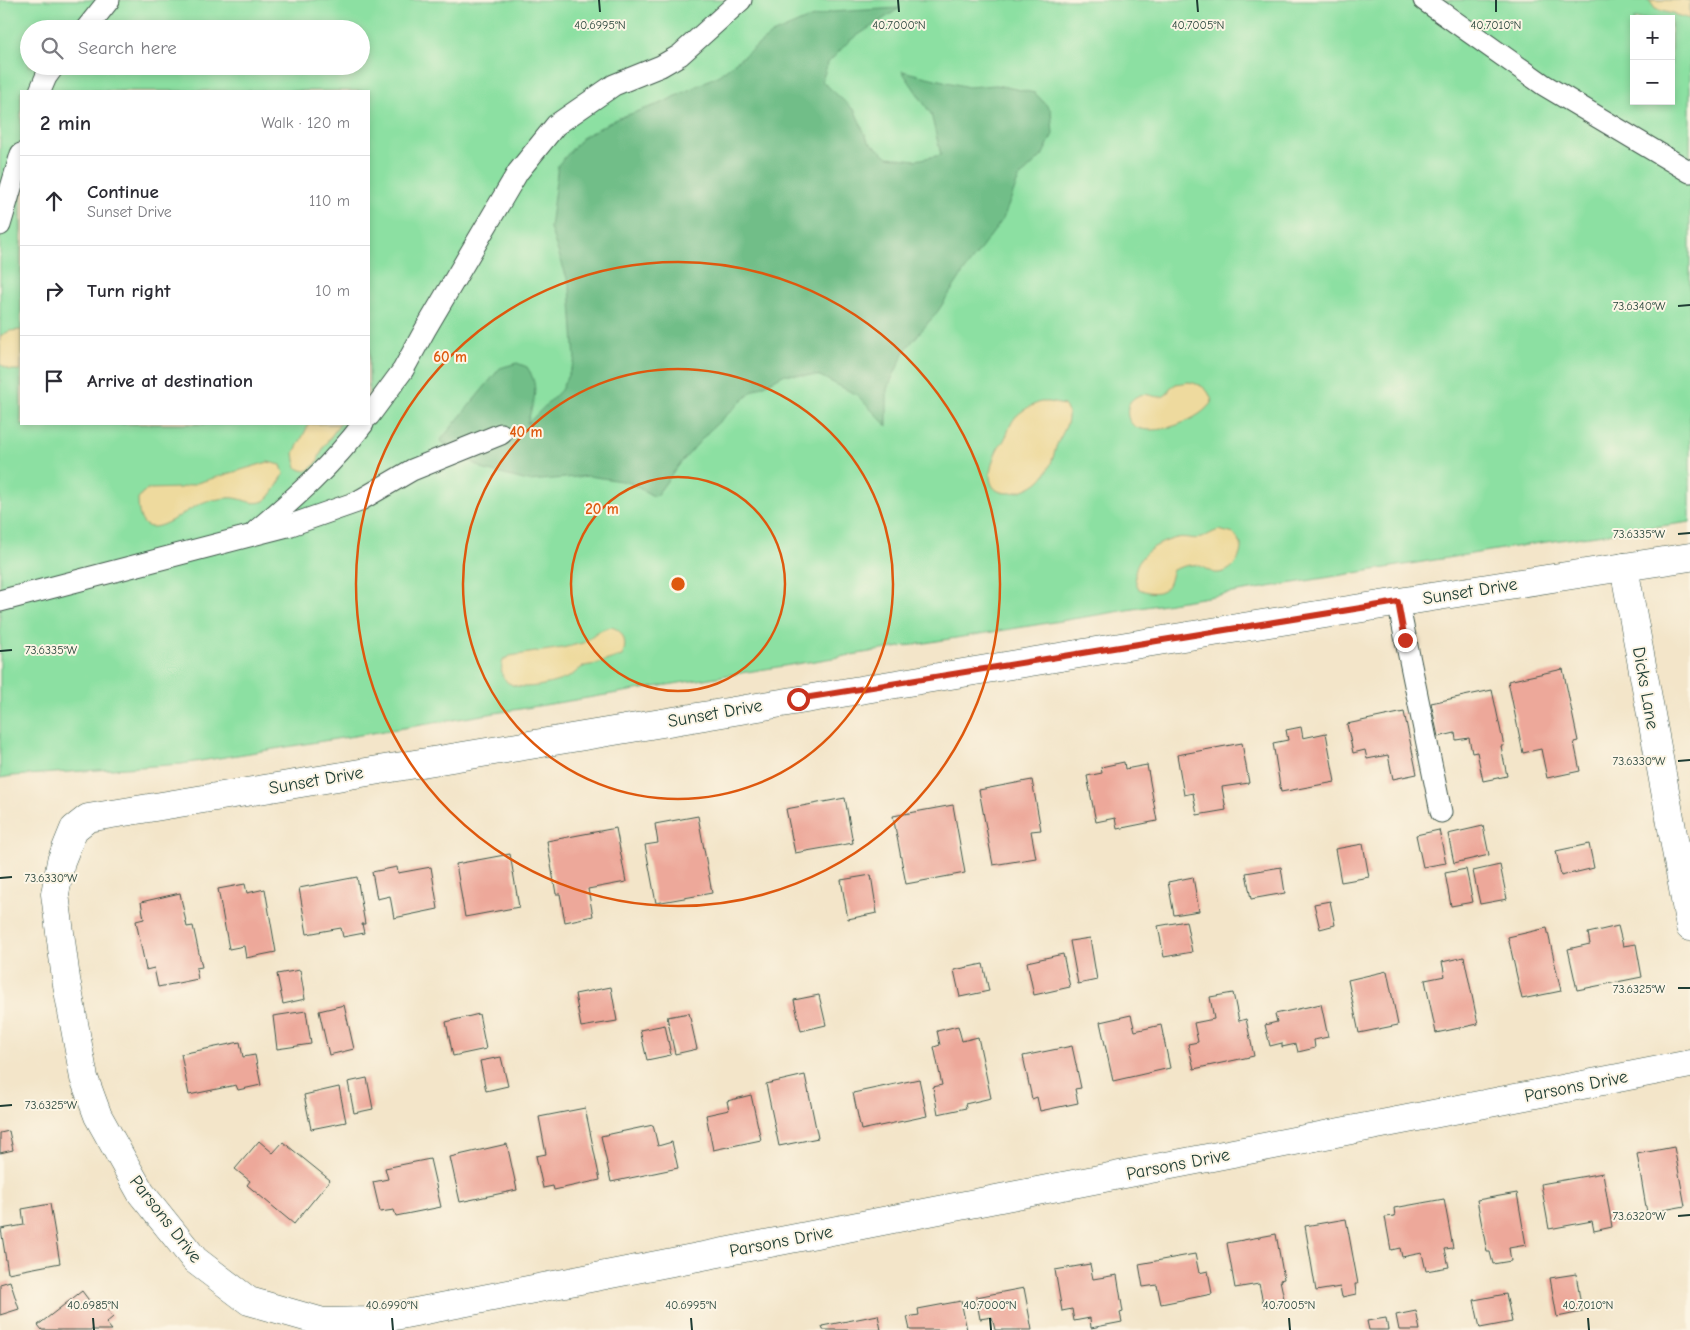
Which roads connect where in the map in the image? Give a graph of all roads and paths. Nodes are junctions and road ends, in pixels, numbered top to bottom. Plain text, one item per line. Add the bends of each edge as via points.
1 (109, 0) edge
2 (741, 0) edge
3 (1424, 0) edge
4 (93, 20) edge
5 (47, 75) edge
6 (40, 90) edge
7 (20, 157) edge
8 (1690, 172) edge
9 (0, 225) edge
10 (370, 415) edge
11 (362, 425) edge
12 (501, 434) dead end
13 (254, 534) junction
14 (1690, 557) edge
15 (1624, 567) junction
16 (0, 601) edge
17 (1398, 602) junction
18 (1441, 812) dead end
19 (1690, 927) edge
20 (66, 979) joint
21 (1690, 1064) edge

1 - 4 lane
2 - 10 lane via 680,55 614,85 556,125 518,172 403,370
3 - 8 lane via 1544,85
5 - 6 lane
7 - 9 lane
11 - 13 lane via 318,477
12 - 13 lane via 412,470 357,502
13 - 16 lane
14 - 15 street, Sunset Drive
15 - 17 street, Sunset Drive
15 - 19 street, Dicks Lane
17 - 18 lane
17 - 20 street, Sunset Drive via 88,818 74,829 61,861 55,894
20 - 21 street, Parsons Drive via 84,1078 98,1116 141,1193 195,1260 250,1301 323,1322 369,1321

